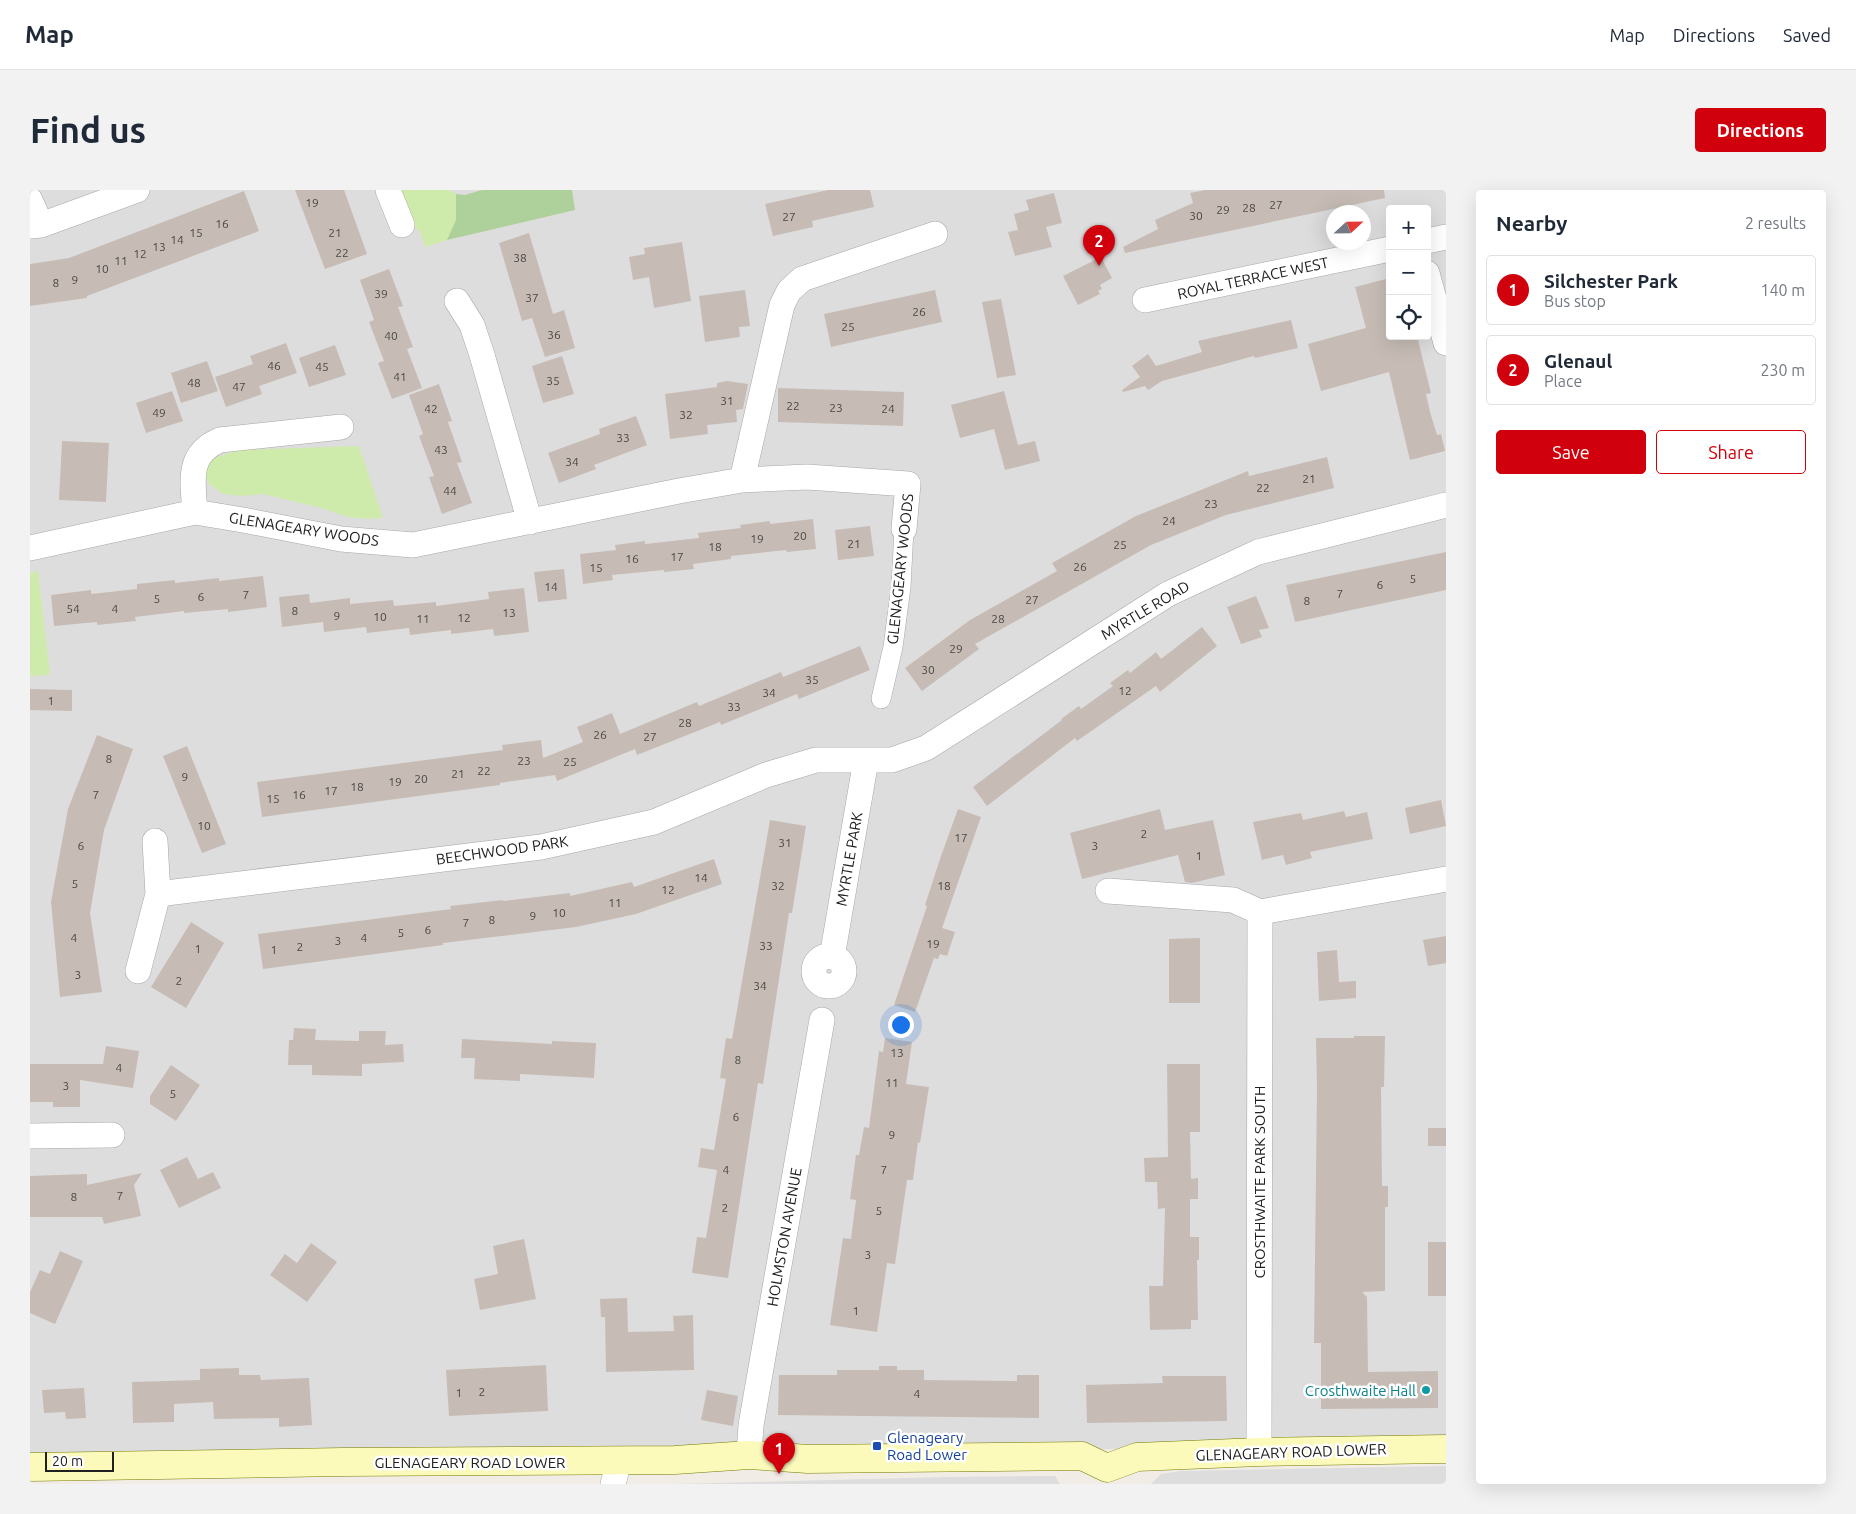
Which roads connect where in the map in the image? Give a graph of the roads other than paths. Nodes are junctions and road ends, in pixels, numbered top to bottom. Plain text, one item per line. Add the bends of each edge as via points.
1 (137, 190) edge
2 (388, 190) edge
3 (30, 200) edge
4 (402, 225) dead end
5 (36, 226) edge
6 (935, 234) dead end
7 (1446, 237) edge
8 (1431, 240) edge
9 (1386, 250) edge
10 (1431, 288) edge
11 (457, 300) dead end
12 (1145, 300) dead end
13 (1446, 343) edge
14 (341, 427) dead end
15 (742, 480) junction
16 (1446, 506) edge
17 (195, 512) junction
18 (530, 522) junction
19 (904, 529) joint
20 (30, 548) edge
21 (881, 699) dead end
22 (866, 760) junction
23 (155, 841) dead end
24 (1446, 879) edge
25 (1108, 891) dead end
26 (158, 894) junction
27 (1260, 912) junction
28 (832, 957) dead end
29 (138, 971) dead end
30 (822, 1020) dead end
31 (30, 1136) edge
32 (112, 1136) dead end
33 (1446, 1449) edge
34 (1259, 1452) junction
35 (749, 1455) junction
36 (30, 1467) edge
37 (616, 1473) edge
38 (1107, 1476) edge

1 - 5 street
2 - 4 street
3 - 5 street
6 - 15 street via 802,279 789,291 782,305
7 - 8 street
9 - 12 street, ROYAL TERRACE WEST
10 - 13 street
11 - 18 street via 472,325 482,355
14 - 17 street via 220,440 207,445 194,468
15 - 18 street, GLENAGEARY WOODS
15 - 19 street, GLENAGEARY WOODS via 807,477 908,484
16 - 22 street, MYRTLE ROAD via 1258,552 1168,594 926,748 892,760
17 - 18 street, GLENAGEARY WOODS via 341,539 413,545
17 - 20 street, GLENAGEARY WOODS
19 - 21 street, GLENAGEARY WOODS via 893,647
22 - 26 street, BEECHWOOD PARK via 816,760 766,775 654,822 541,847
22 - 28 street, MYRTLE PARK
23 - 26 street
24 - 27 street
25 - 27 street via 1233,900
26 - 29 street
27 - 34 street, CROSTHWAITE PARK SOUTH
30 - 35 street, HOLMSTON AVENUE via 751,1424
31 - 32 street
33 - 34 main road, GLENAGEARY ROAD LOWER
34 - 38 main road, GLENAGEARY ROAD LOWER via 1137,1458
35 - 37 main road, GLENAGEARY ROAD LOWER via 674,1460
35 - 38 main road, GLENAGEARY ROAD LOWER via 808,1459 1082,1456
36 - 37 main road, GLENAGEARY ROAD LOWER via 353,1462

